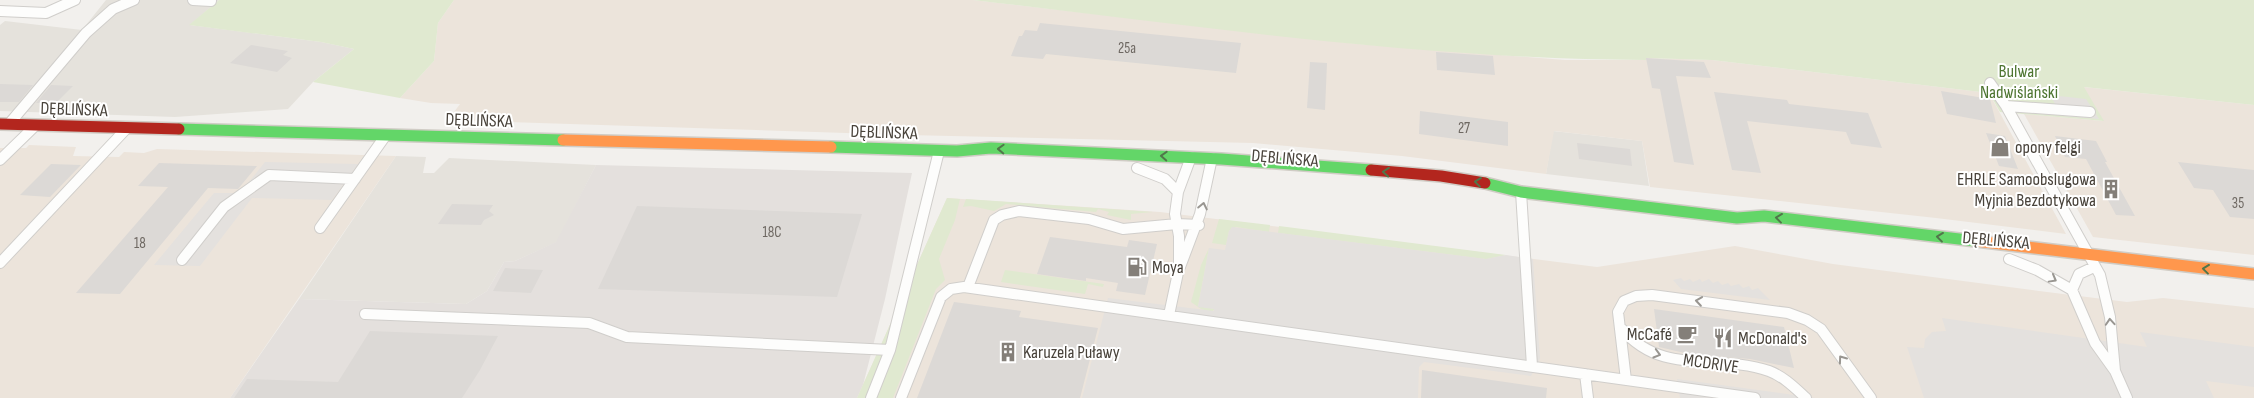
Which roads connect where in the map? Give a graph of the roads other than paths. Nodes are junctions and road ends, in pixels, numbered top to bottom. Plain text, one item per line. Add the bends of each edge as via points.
1 (75, 0) edge
2 (134, 0) edge
3 (193, 0) edge
4 (211, 1) edge
5 (0, 11) edge
6 (1990, 83) dead end
7 (2006, 106) junction
8 (2090, 112) dead end
9 (4, 124) edge
10 (36, 125) junction
11 (127, 128) junction
12 (386, 135) junction
13 (939, 151) junction
14 (957, 151) junction
15 (1191, 157) junction
16 (1212, 158) junction
17 (0, 160) edge
18 (992, 161) dead end
19 (1123, 168) dead end
20 (1137, 168) junction
21 (1186, 170) junction
22 (1219, 171) junction
23 (1310, 177) dead end
24 (355, 179) junction
25 (1178, 192) junction
26 (1521, 192) junction
27 (1487, 195) dead end
28 (1737, 218) junction
29 (1176, 224) junction
30 (1199, 225) junction
31 (320, 228) dead end
32 (1768, 229) dead end
33 (2088, 255) junction
34 (2004, 259) joint
35 (182, 260) dead end
36 (2046, 262) dead end
37 (0, 263) edge
38 (2075, 265) dead end
39 (2094, 267) junction
40 (1179, 268) junction
41 (2254, 274) edge
42 (2254, 286) edge
43 (968, 287) junction
44 (2072, 290) junction
45 (365, 314) dead end
46 (1169, 315) junction
47 (1620, 326) junction
48 (890, 350) junction
49 (1532, 366) junction
50 (2115, 371) junction
51 (1585, 374) junction
52 (1626, 380) junction
53 (1711, 395) edge
54 (871, 398) edge
55 (902, 398) edge
56 (1588, 398) edge
57 (1755, 398) edge
58 (1806, 398) edge
59 (1871, 398) edge
60 (2127, 398) edge

1 - 5 lane via 46,13
2 - 9 lane via 113,9 86,33
3 - 4 lane
6 - 7 lane
7 - 8 lane
7 - 33 lane
9 - 10 main road, DĘBLIŃSKA
10 - 11 main road, DĘBLIŃSKA
10 - 17 lane
11 - 12 main road, DĘBLIŃSKA
11 - 37 lane
12 - 13 main road, DĘBLIŃSKA
12 - 24 lane
13 - 14 main road, DĘBLIŃSKA
13 - 48 lane
15 -> 14 main road, DĘBLIŃSKA via 992,148
14 - 18 main road, DĘBLIŃSKA
15 - 16 main road, DĘBLIŃSKA
15 - 21 lane
16 - 22 lane
26 -> 16 main road, DĘBLIŃSKA via 1435,176
19 - 20 main road, DĘBLIŃSKA
20 - 21 main road, DĘBLIŃSKA
20 - 25 lane via 1170,180
21 - 22 main road, DĘBLIŃSKA
21 - 25 lane
22 - 23 main road, DĘBLIŃSKA
30 -> 22 lane
24 - 31 lane
24 - 35 lane via 269,175 224,208
25 - 29 lane
26 - 27 main road, DĘBLIŃSKA
26 - 28 main road, DĘBLIŃSKA
26 - 49 lane
28 - 32 main road, DĘBLIŃSKA
33 -> 28 main road, DĘBLIŃSKA via 1764,216
29 - 30 lane
29 - 40 lane
29 - 43 lane via 1123,229 1089,219 1011,212 994,220
30 - 40 lane
33 - 39 lane
41 -> 33 main road, DĘBLIŃSKA
34 - 36 main road, DĘBLIŃSKA
34 -> 44 lane via 2037,270
38 - 39 main road
39 - 42 main road
39 - 44 lane via 2079,274
50 -> 39 lane via 2110,317 2100,275
40 - 46 lane
43 - 46 lane
43 - 55 lane via 956,287 941,297
44 - 50 lane via 2095,343
45 - 48 lane via 589,323 627,337
46 - 49 lane
47 - 52 lane
47 -> 58 lane, MCDRIVE via 1628,340 1641,349 1660,356 1768,371
59 -> 47 lane via 1821,329 1788,313 1652,295 1636,296 1624,301 1618,312
48 - 54 lane
49 - 51 lane
50 - 60 lane
51 - 52 lane
51 - 56 lane
52 - 53 lane
53 - 57 lane

